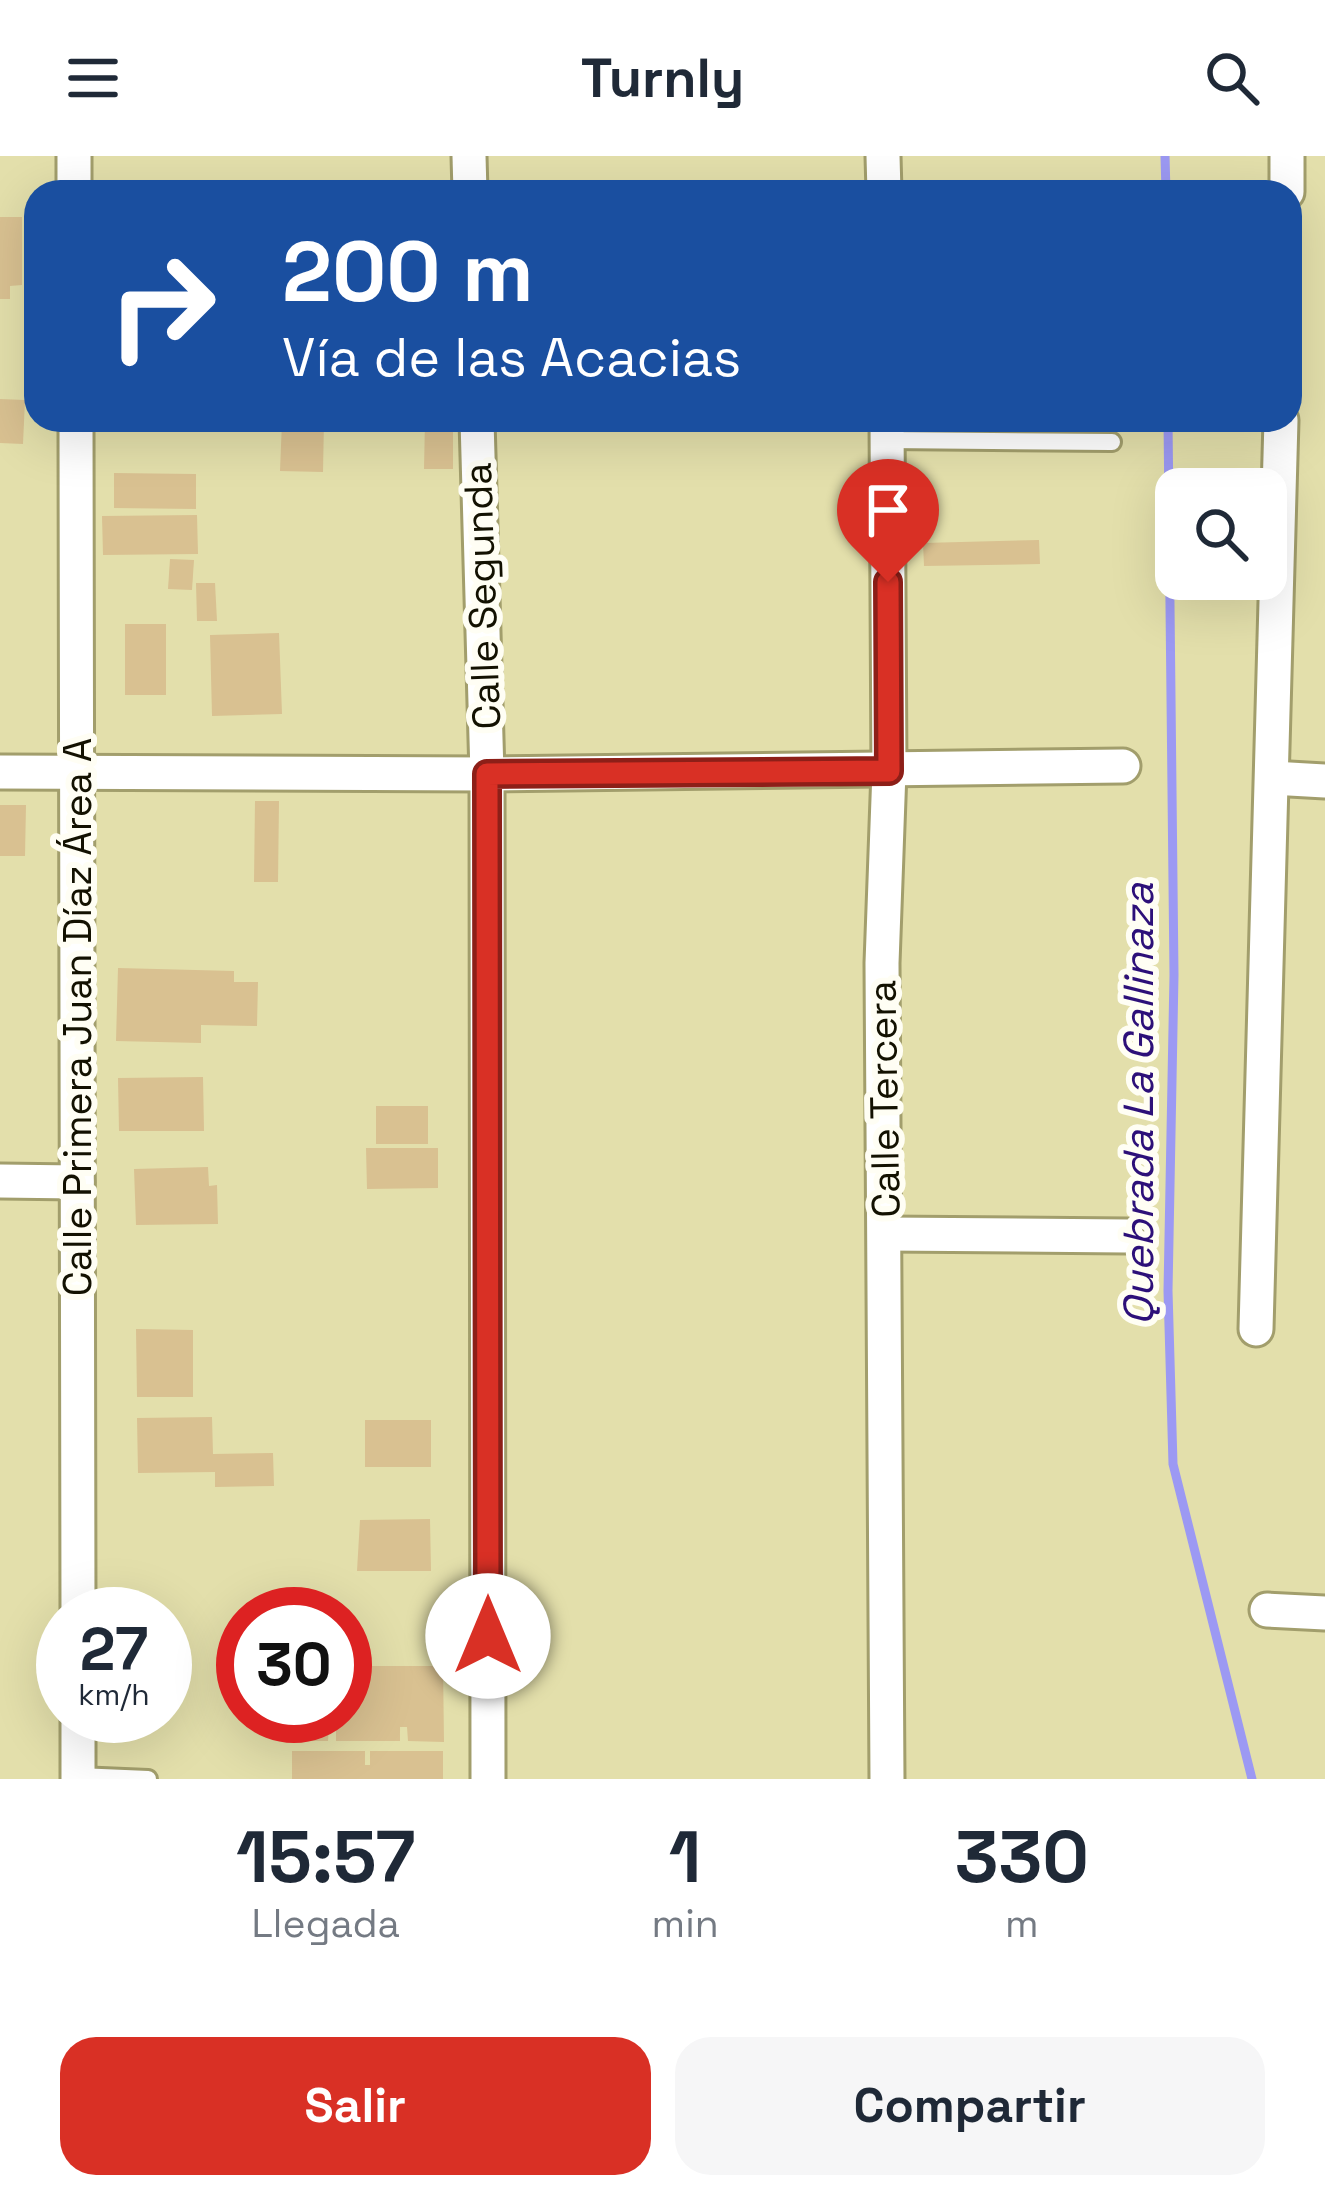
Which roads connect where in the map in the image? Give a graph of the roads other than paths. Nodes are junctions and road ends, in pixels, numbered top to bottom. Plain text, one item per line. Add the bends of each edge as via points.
1 (76, 432) edge
2 (477, 432) edge
3 (887, 432) edge
4 (924, 432) edge
5 (1281, 432) edge
6 (1112, 442) dead end
7 (1123, 766) dead end
8 (889, 771) junction
9 (0, 772) edge
10 (78, 772) junction
11 (487, 774) junction
12 (1272, 778) junction
13 (1325, 781) edge
14 (0, 1181) edge
15 (77, 1181) junction
16 (885, 1234) junction
17 (1127, 1236) dead end
18 (1256, 1329) dead end
19 (78, 1587) edge
20 (1267, 1610) dead end
21 (1325, 1613) edge
22 (78, 1743) edge
23 (78, 1778) edge
24 (148, 1779) edge
25 (488, 1779) edge
26 (887, 1779) edge

1 - 10 street, Calle Primera Juan Díaz Área A
2 - 11 street, Calle Segunda
3 - 8 street, Calle Tercera
4 - 6 lane
5 - 12 street
7 - 8 street
8 - 11 street
8 - 16 street, Calle Tercera
9 - 10 street
10 - 11 street
10 - 15 street, Calle Primera Juan Díaz Área A
11 - 25 street, Calle Segunda
12 - 13 street
12 - 18 street
14 - 15 street
15 - 19 street, Calle Primera Juan Díaz Área A
16 - 17 street
16 - 26 street, Calle Tercera
20 - 21 street
22 - 23 street
23 - 24 lane

